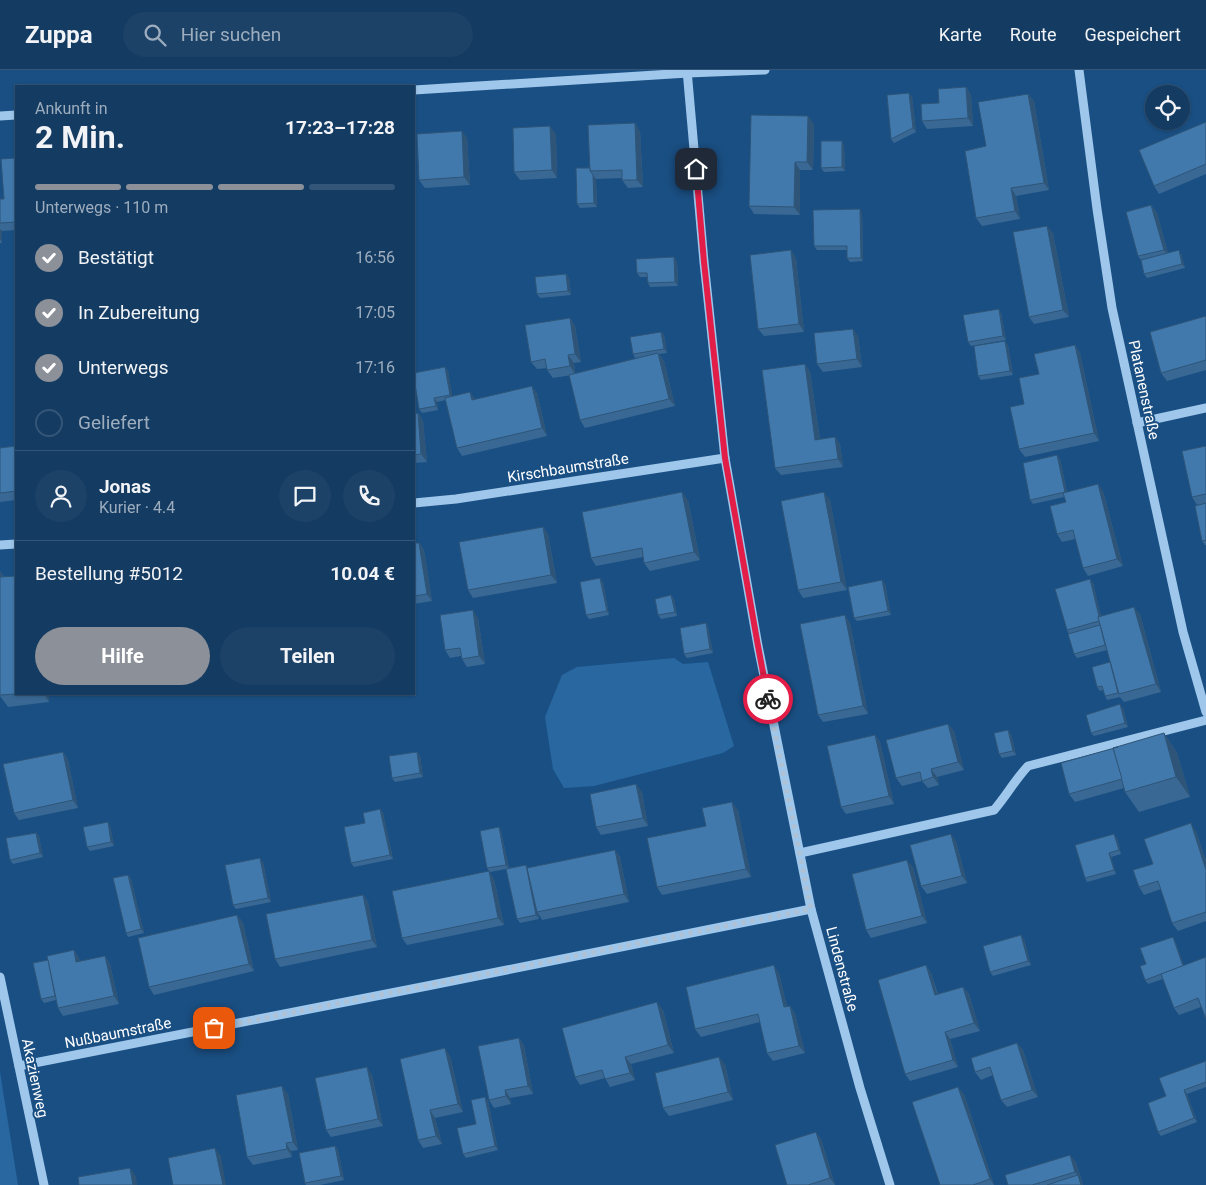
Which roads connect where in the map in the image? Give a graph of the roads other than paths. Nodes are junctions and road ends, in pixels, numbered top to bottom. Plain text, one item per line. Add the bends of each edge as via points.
1 (765, 70) edge
2 (1079, 70) edge
3 (688, 72) edge
4 (415, 90) edge
5 (15, 115) edge
6 (0, 116) edge
7 (1206, 408) edge
8 (1137, 423) junction
9 (725, 458) junction
10 (415, 503) edge
11 (15, 544) edge
12 (0, 545) edge
13 (1206, 712) edge
14 (1206, 720) edge
15 (800, 853) junction
16 (811, 909) junction
17 (0, 977) edge
18 (19, 1066) junction
19 (44, 1185) edge
20 (890, 1185) edge

1 - 3 street
2 - 8 street, Platanenstraße via 1112,308
3 - 4 street
3 - 9 street, Lindenstraße
5 - 6 street
7 - 8 street
8 - 13 street, Platanenstraße via 1183,632
9 - 10 street, Kirschbaumstraße
9 - 15 street, Lindenstraße via 758,646
11 - 12 street
14 - 15 street via 1028,766 994,810
15 - 16 street, Lindenstraße
16 - 18 street, Nußbaumstraße
16 - 20 street, Lindenstraße
17 - 18 street, Akazienweg
18 - 19 street, Akazienweg

